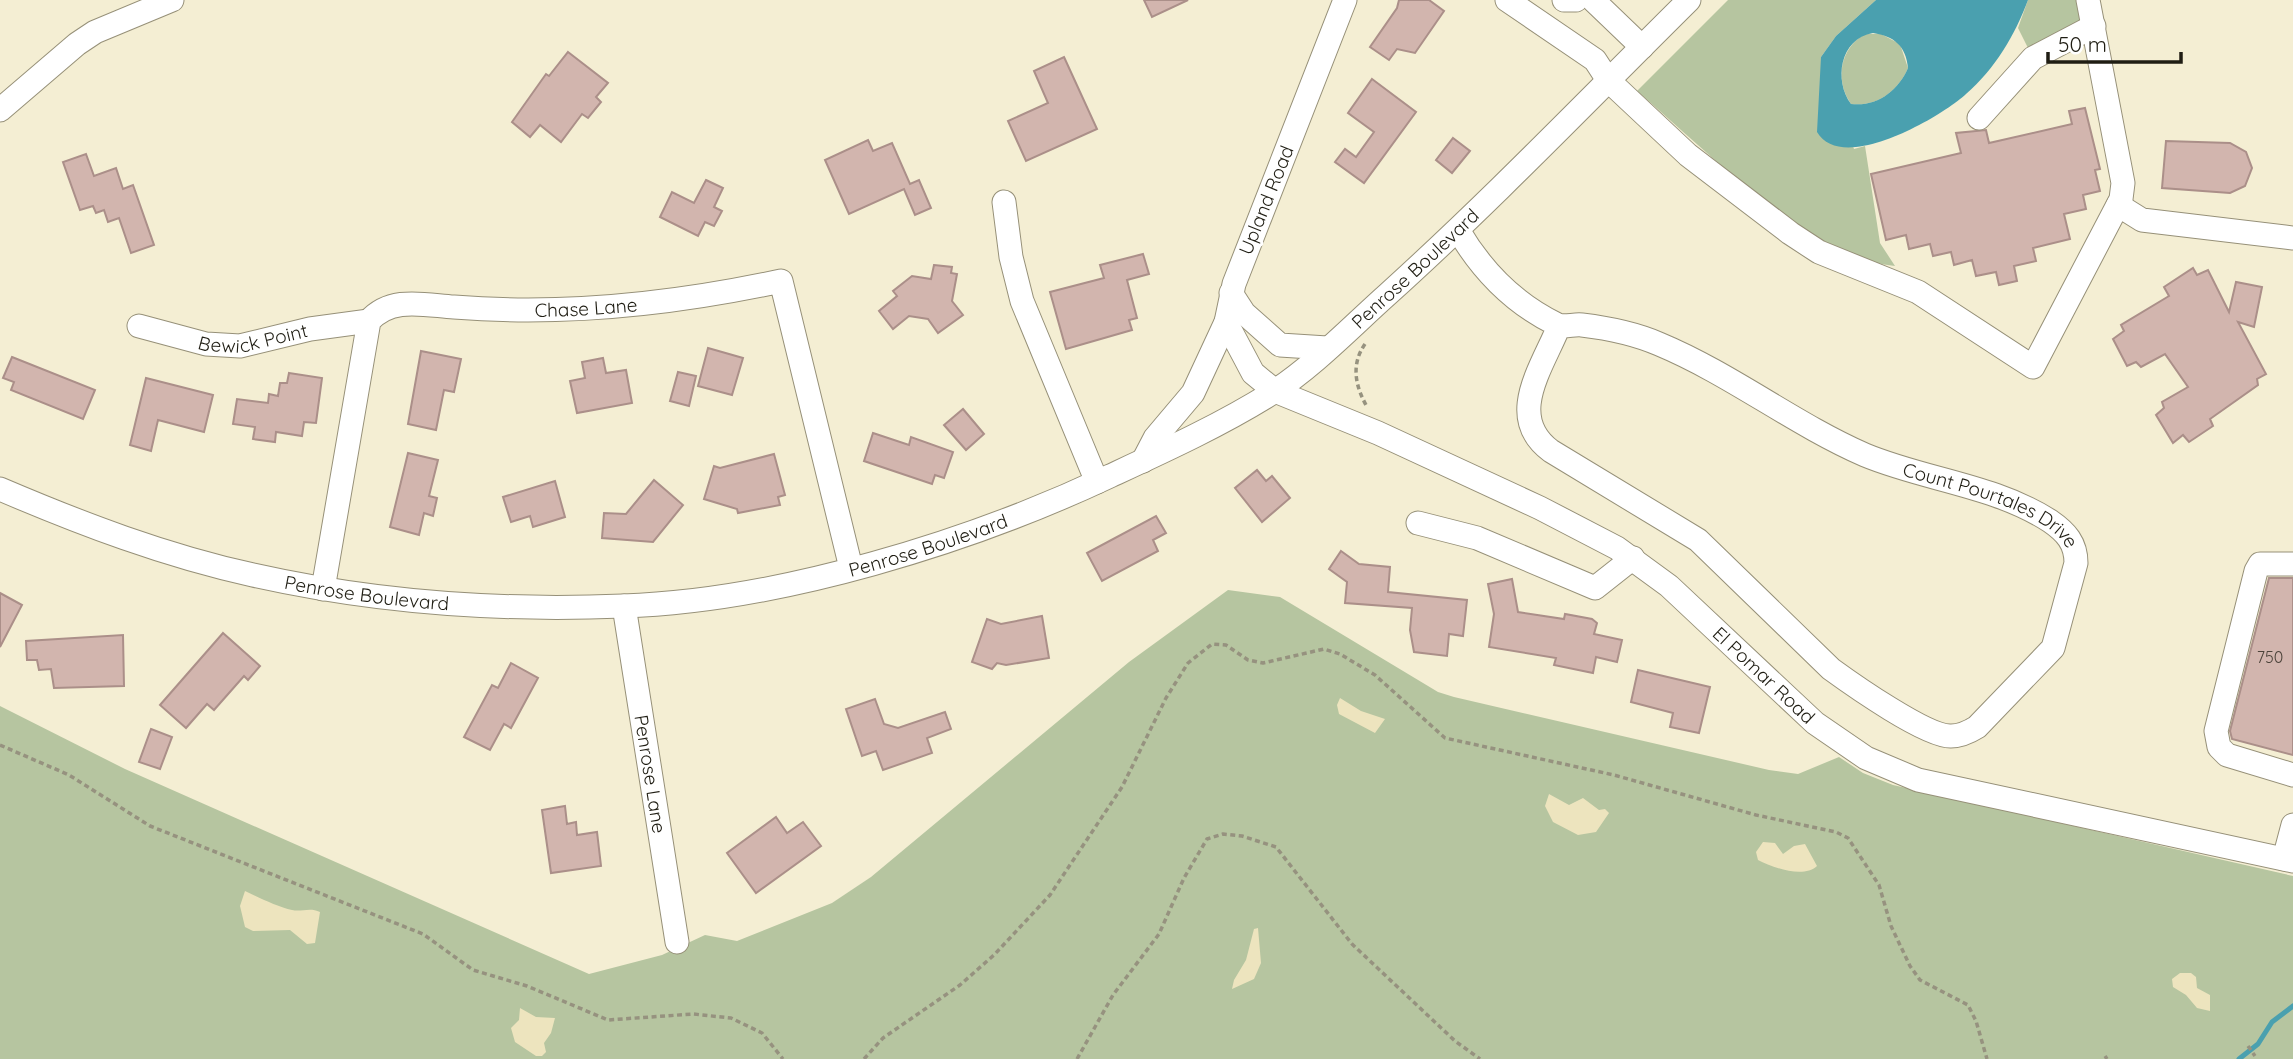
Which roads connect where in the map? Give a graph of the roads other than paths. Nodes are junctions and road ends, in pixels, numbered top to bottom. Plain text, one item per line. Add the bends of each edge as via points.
1 (172, 0) edge
2 (1345, 0) edge
3 (1507, 0) edge
4 (1564, 0) edge
5 (1576, 0) edge
6 (1593, 0) edge
7 (1689, 0) edge
8 (2088, 0) edge
9 (2094, 26) junction
10 (1642, 47) junction
11 (1608, 80) junction
12 (0, 110) edge
13 (1979, 118) dead end
14 (1004, 202) dead end
15 (2118, 205) junction
16 (1458, 230) junction
17 (2293, 238) edge
18 (1231, 293) junction
19 (369, 321) junction
20 (1226, 322) junction
21 (139, 326) dead end
22 (1559, 326) junction
23 (1327, 348) junction
24 (1275, 391) junction
25 (1143, 461) junction
26 (1097, 482) junction
27 (0, 489) edge
28 (1418, 523) dead end
29 (1633, 558) junction
30 (2293, 564) edge
31 (851, 568) junction
32 (323, 589) junction
33 (624, 606) junction
34 (2293, 775) edge
35 (2293, 825) edge
36 (2289, 860) edge
37 (677, 942) dead end

1 - 12 street via 77,44
2 - 18 street, Upland Road
3 - 11 street via 1595,60
4 - 5 street
6 - 10 street
7 - 10 street, Penrose Boulevard
8 - 9 street
9 - 13 street via 2033,58
9 - 15 street via 2123,183
10 - 11 street, Penrose Boulevard
11 - 15 street via 1688,155 1790,233 1819,251 1918,292 2033,367
11 - 16 street, Penrose Boulevard
14 - 26 street via 1022,301
15 - 17 street via 2142,220
16 - 22 street, Count Pourtales Drive via 1473,255 1509,295
16 - 23 street, Penrose Boulevard
18 - 20 street, Upland Road
18 - 23 street via 1244,313 1280,345
19 - 21 street, Bewick Point via 240,346 206,344
19 - 31 street, Chase Lane via 378,311 408,304 559,309 682,300 781,281
19 - 32 street
20 - 24 street via 1253,373
20 - 25 street, Upland Road via 1193,393 1155,438
22 - 22 street, Count Pourtales Drive via 1528,402 1532,433 1550,451 1698,540 1854,686 1933,733 1950,737 1977,727 2053,648 2076,550 2067,534 2050,521 2000,496 1909,471 1835,441 1658,343 1580,325
23 - 24 street, Penrose Boulevard
24 - 25 street, Penrose Boulevard
24 - 29 street, El Pomar Road via 1540,508
25 - 26 street, Penrose Boulevard
26 - 31 street, Penrose Boulevard via 1006,521
27 - 32 street, Penrose Boulevard via 132,541 251,575
28 - 29 street via 1477,538 1595,589
29 - 36 street, El Pomar Road via 1815,723 1890,771
30 - 34 street via 2269,562 2256,570 2216,731 2218,747 2227,755
31 - 33 street, Penrose Boulevard via 736,593
32 - 33 street, Penrose Boulevard via 488,605
33 - 37 street, Penrose Lane
35 - 36 street

